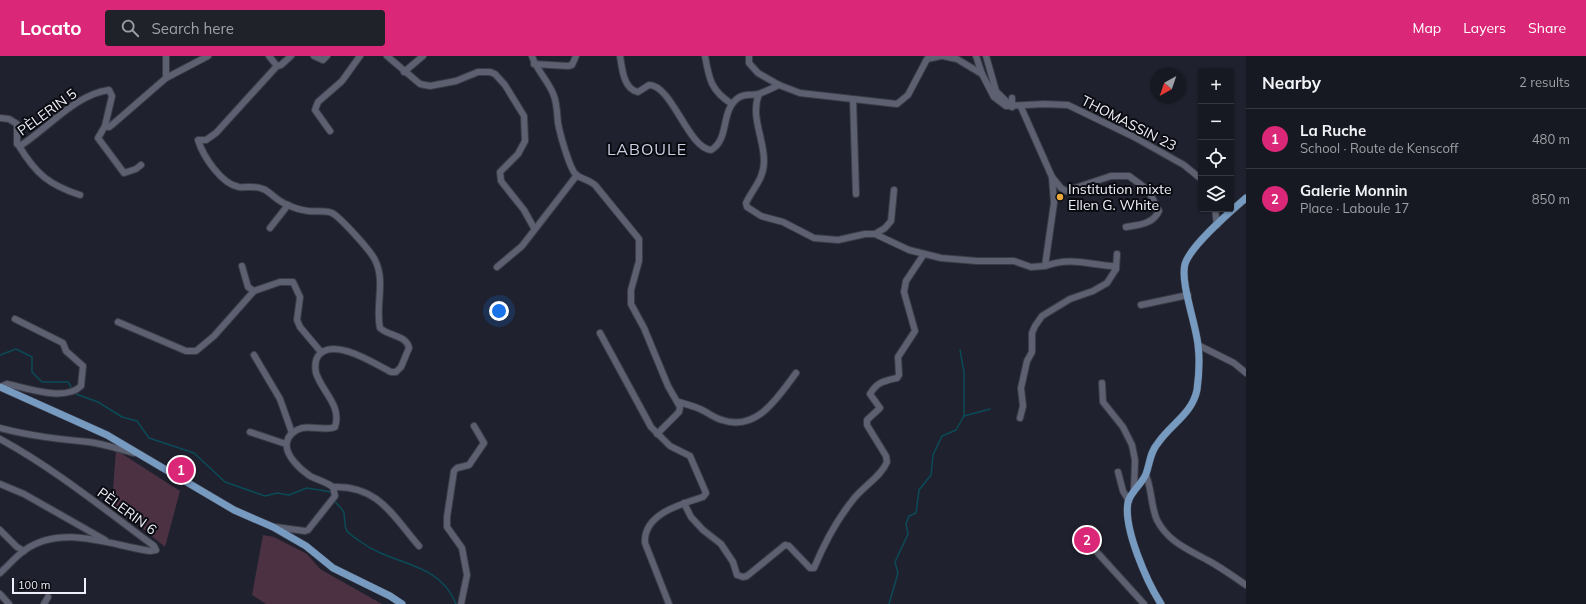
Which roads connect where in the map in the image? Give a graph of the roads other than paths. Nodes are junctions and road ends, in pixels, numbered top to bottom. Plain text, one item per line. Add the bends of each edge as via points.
1 (166, 56) edge
2 (208, 56) edge
3 (269, 56) edge
4 (291, 56) edge
5 (314, 56) edge
6 (327, 56) edge
7 (360, 56) edge
8 (387, 56) edge
9 (423, 56) edge
10 (532, 56) edge
11 (576, 56) edge
12 (620, 56) edge
13 (705, 56) edge
14 (749, 56) edge
15 (942, 56) edge
16 (976, 56) edge
17 (986, 56) edge
18 (534, 64) junction
19 (277, 66) junction
20 (404, 72) junction
21 (982, 74) junction
22 (166, 78) junction
23 (779, 85) junction
24 (759, 94) junction
25 (1012, 98) dead end
26 (853, 99) junction
27 (732, 104) junction
28 (1021, 106) junction
29 (1012, 107) junction
30 (0, 118) edge
31 (105, 126) junction
32 (330, 131) dead end
33 (19, 146) junction
34 (141, 165) dead end
35 (577, 175) junction
36 (1052, 177) junction
37 (1198, 177) edge
38 (894, 190) dead end
39 (856, 194) dead end
40 (80, 195) dead end
41 (1246, 198) edge
42 (288, 205) junction
43 (1215, 212) edge
44 (1217, 225) junction
45 (1126, 227) dead end
46 (270, 228) dead end
47 (534, 228) junction
48 (875, 234) junction
49 (924, 254) junction
50 (1117, 254) dead end
51 (242, 266) dead end
52 (1045, 266) junction
53 (497, 267) dead end
54 (1116, 270) junction
55 (254, 291) junction
56 (1188, 295) junction
57 (1141, 305) dead end
58 (15, 319) dead end
59 (118, 322) dead end
60 (600, 333) dead end
61 (1198, 344) junction
62 (321, 352) junction
63 (254, 355) dead end
64 (796, 372) dead end
65 (1246, 373) edge
66 (1102, 383) dead end
67 (0, 387) edge
68 (679, 402) junction
69 (1020, 418) dead end
70 (474, 426) dead end
71 (0, 428) edge
72 (250, 432) dead end
73 (292, 433) junction
74 (657, 434) junction
75 (0, 439) edge
76 (286, 444) junction
77 (139, 454) junction
78 (1118, 472) dead end
79 (1146, 475) junction
80 (0, 484) edge
81 (333, 487) junction
82 (1134, 490) junction
83 (1129, 500) junction
84 (684, 503) junction
85 (273, 527) junction
86 (0, 530) edge
87 (1085, 539) dead end
88 (110, 542) junction
89 (419, 546) dead end
90 (24, 551) junction
91 (0, 573) edge
92 (1246, 585) edge
93 (0, 594) edge
94 (48, 597) dead end
95 (9, 604) edge
96 (44, 604) edge
97 (402, 604) edge
98 (461, 604) edge
99 (670, 604) edge
100 (1144, 604) edge
101 (1161, 604) edge

1 - 22 street
2 - 22 street
3 - 19 street
4 - 19 street
5 - 6 street via 322,60
7 - 32 street via 342,81 318,102 315,110
8 - 20 street
9 - 20 street
10 - 18 street
11 - 18 street via 572,65 568,66
12 - 27 street via 623,74 632,90 638,92 649,85 657,88 679,113 695,141 706,150 711,150 720,141
13 - 27 street via 708,77 714,90 721,98
14 - 23 street via 749,63 753,69
15 - 21 street via 957,59
15 - 26 street via 927,59 908,95 897,104
16 - 21 street
17 - 29 street via 996,91
18 - 35 street via 554,96 558,126 572,169
19 - 42 street via 216,133 206,140 198,140 211,166 225,179 238,187 249,185 264,189 276,200
20 - 47 street via 420,84 430,86 456,81 478,72 490,72 505,85 524,116 525,141 518,154 500,172 501,181 524,210
21 - 29 street via 999,103
22 - 31 street via 113,124
23 - 24 street
23 - 26 street via 800,94
24 - 27 street via 741,96
24 - 48 street via 756,104 757,119 764,162 758,186 746,205 772,220 821,240
25 - 29 street
26 - 39 street
28 - 29 street, THOMASSIN 23
28 - 36 street
28 - 37 street, THOMASSIN 23 via 1068,105 1134,137 1184,165
30 - 33 street, PÈLERIN 5 via 9,119 17,124 16,144
31 - 33 street, PÈLERIN 5 via 112,96 109,90 85,99 62,113
31 - 34 street via 98,138 121,170 126,173
33 - 40 street via 42,176 60,189
35 - 47 street
35 - 68 street via 595,185 639,239 639,261 631,290 631,304 668,386
36 - 45 street via 1066,190 1111,176 1129,176 1148,190 1159,211 1156,218 1146,223
36 - 52 street via 1054,203
38 - 48 street via 891,221
41 - 44 main road
42 - 46 street
42 - 62 street via 307,211 331,212 366,246 375,260 381,278 377,317 380,328 403,339 409,348 399,370 391,372 350,352 328,349
43 - 44 street
44 - 56 main road via 1190,255 1185,265 1184,280
47 - 53 street via 522,246
48 - 49 street
49 - 52 street via 977,261 1014,261 1031,267
49 - 84 street via 904,286 915,331 898,357 899,375 875,385 870,394 880,408 867,420 867,425 887,462 879,474 853,499 837,521 814,568 810,568 785,545 743,577 738,574 721,544 691,517
50 - 54 street
51 - 55 street via 248,287
52 - 54 street via 1060,261 1112,266
54 - 69 street via 1106,283 1093,291 1070,299 1042,316 1035,326 1032,333 1032,352 1027,360 1021,388 1023,406
55 - 59 street via 214,336 196,350 186,351
55 - 62 street via 280,282 293,282 300,297 297,320
56 - 57 street
56 - 61 main road
58 - 67 street via 63,343 66,351 83,366 81,386 61,394 7,384
60 - 74 street
61 - 65 street via 1234,363
61 - 79 main road via 1199,364 1192,405 1158,442 1150,455
62 - 73 street via 316,358 315,366 335,406 336,427 306,428
63 - 73 street via 280,399
64 - 68 street via 770,407 760,415 740,424 721,420
66 - 82 street via 1103,402 1124,427 1132,445 1135,460
67 - 77 main road via 107,435
68 - 74 street via 679,412
70 - 98 street via 484,443 468,465 454,471 447,517 447,527 462,548 467,575
71 - 77 street via 51,440 89,442
72 - 76 street
73 - 76 street
74 - 84 street via 670,446 690,456 706,493 703,497
75 - 88 street, PÈLERIN 6 via 31,456 120,518 156,550 150,551
76 - 81 street via 299,467
77 - 85 main road via 234,510
78 - 83 street via 1123,491
79 - 82 main road
79 - 92 street via 1151,487 1156,519 1166,534 1185,550
80 - 88 street via 24,494
81 - 85 street via 335,496 308,530
81 - 89 street via 354,488 383,503
82 - 83 main road
83 - 101 main road via 1130,526 1140,564
84 - 99 street via 666,510 653,520 645,535 645,543
85 - 97 main road via 306,546 333,568
86 - 90 street
87 - 100 street
88 - 90 street, PÈLERIN 6 via 63,537 43,542
90 - 91 street, PÈLERIN 6
93 - 95 street
94 - 96 street

